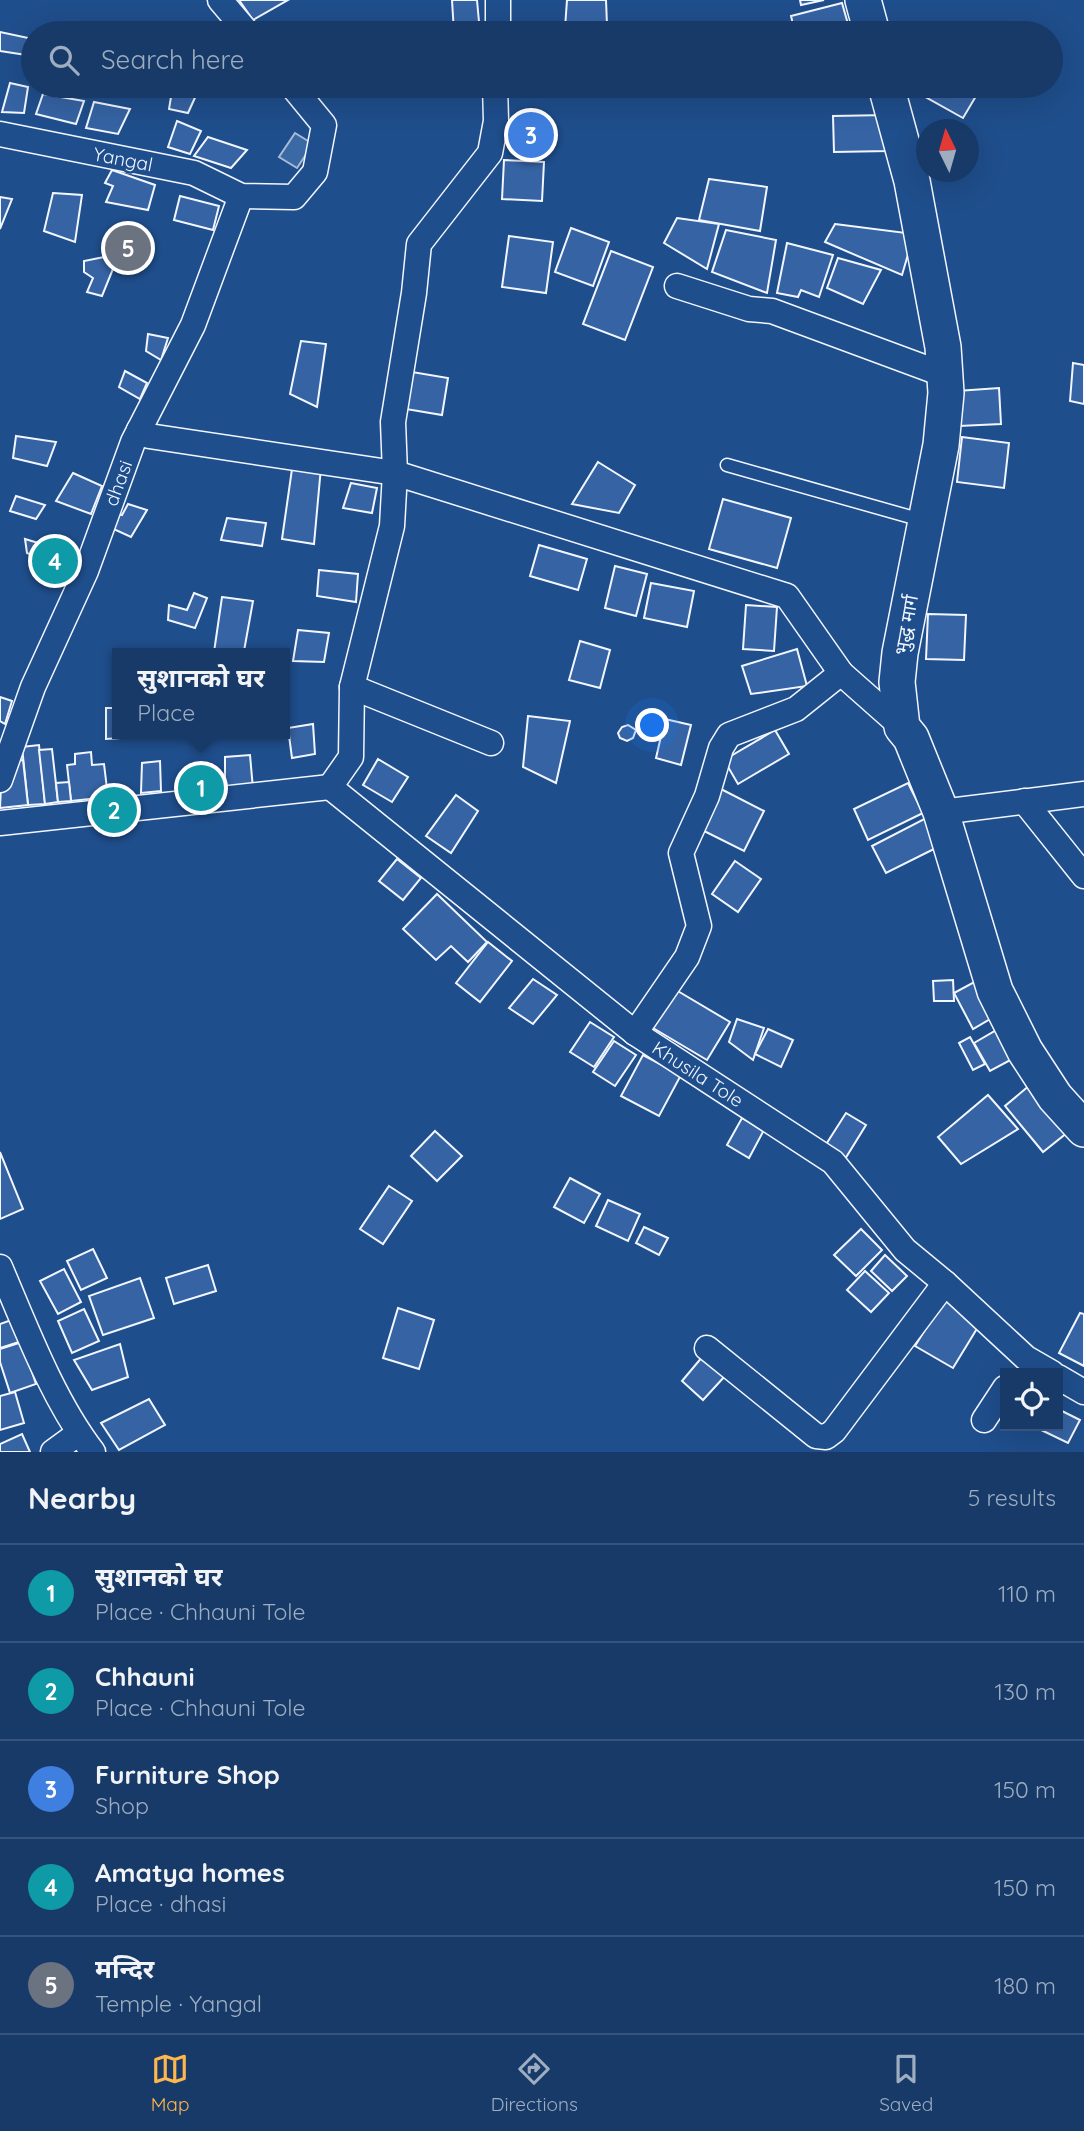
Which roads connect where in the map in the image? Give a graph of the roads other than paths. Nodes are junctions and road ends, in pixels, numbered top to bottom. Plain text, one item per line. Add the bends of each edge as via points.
1 (220, 0) edge
2 (498, 0) edge
3 (863, 0) edge
4 (238, 21) edge
5 (498, 21) edge
6 (869, 21) edge
7 (302, 98) edge
8 (495, 98) edge
9 (889, 98) edge
10 (0, 134) edge
11 (241, 196) junction
12 (677, 286) dead end
13 (945, 375) junction
14 (139, 430) junction
15 (727, 465) dead end
16 (396, 473) junction
17 (926, 521) junction
18 (841, 673) junction
19 (352, 687) junction
20 (902, 727) junction
21 (491, 743) dead end
22 (1, 776) edge
23 (330, 786) junction
24 (1084, 794) edge
25 (1024, 802) junction
26 (941, 812) junction
27 (0, 823) edge
28 (1082, 872) edge
29 (635, 1032) junction
30 (1084, 1129) edge
31 (0, 1267) edge
32 (945, 1283) junction
33 (707, 1348) dead end
34 (1021, 1366) edge
35 (1063, 1380) edge
36 (1084, 1392) edge
37 (1000, 1396) edge
38 (984, 1420) dead end
39 (86, 1443) edge
40 (53, 1452) edge

1 - 4 street
2 - 5 street
3 - 6 street
7 - 11 street via 324,125 315,172 294,197
8 - 16 street via 490,153 419,244 393,422
9 - 13 street, भुद्ध मार्ग via 912,181
10 - 11 street, Yangal via 194,173
11 - 14 street, dhasi via 193,325
12 - 13 street via 772,312
13 - 17 street, भुद्ध मार्ग via 941,445
14 - 16 street via 149,436
14 - 22 street, dhasi
15 - 17 lane
16 - 18 street via 787,596
16 - 19 street via 392,526
17 - 20 street, भुद्ध मार्ग via 900,653 897,682
18 - 20 street
18 - 29 street via 796,709 729,735 721,748 681,853 699,926 687,957
19 - 21 street
19 - 23 street via 351,757
20 - 26 street, भुद्ध मार्ग via 911,738
23 - 27 street
23 - 29 street, Khusila Tole
24 - 25 street
25 - 26 street
25 - 28 street
26 - 30 street, भुद्ध मार्ग via 995,991 1025,1051 1055,1097
29 - 32 street, Khusila Tole via 833,1162 905,1250
31 - 39 street via 32,1342
32 - 33 street via 826,1437 816,1436
32 - 34 street, Khusila Tole
35 - 36 street
37 - 38 street
39 - 40 street

